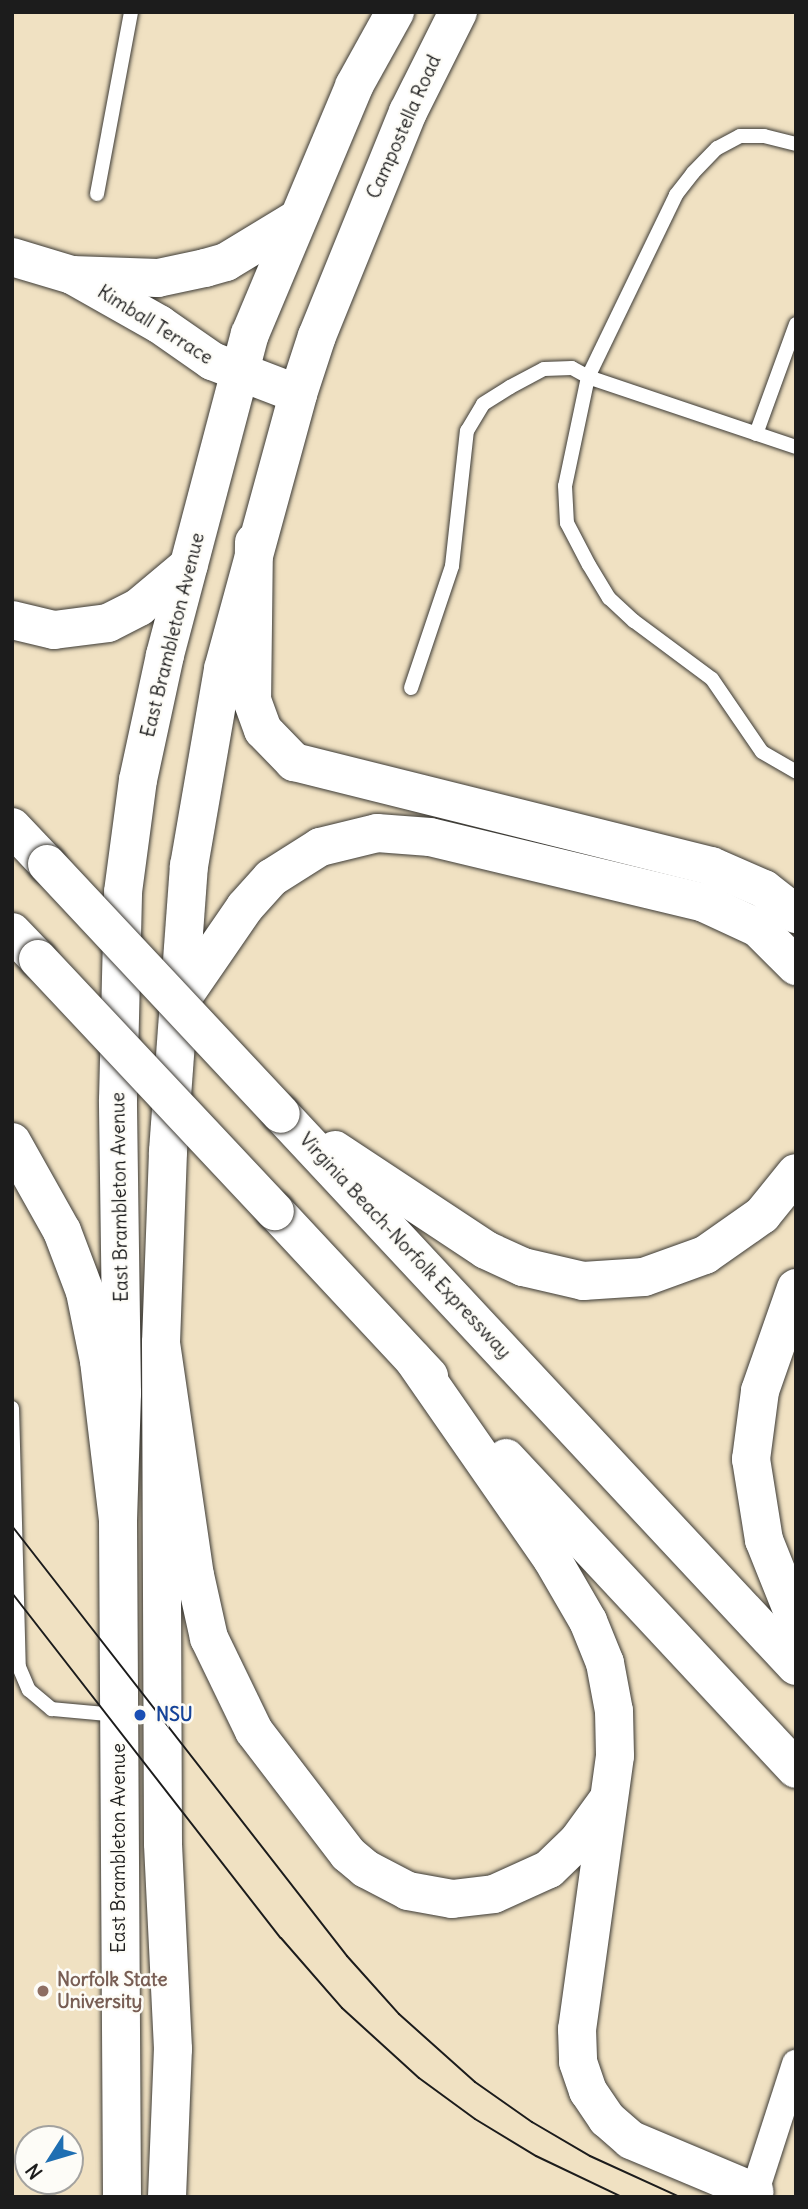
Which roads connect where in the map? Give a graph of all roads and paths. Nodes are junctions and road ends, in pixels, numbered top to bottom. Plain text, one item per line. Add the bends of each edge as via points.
1 (131, 12) edge
2 (395, 12) edge
3 (458, 12) edge
4 (796, 144) edge
5 (97, 194) dead end
6 (295, 220) junction
7 (353, 244) joint
8 (12, 257) edge
9 (72, 275) junction
10 (796, 324) edge
11 (239, 375) junction
12 (588, 377) junction
13 (298, 394) junction
14 (756, 433) junction
15 (796, 447) edge
16 (254, 542) junction
17 (189, 565) junction
18 (12, 620) edge
19 (411, 688) dead end
20 (796, 772) edge
21 (12, 827) edge
22 (796, 914) edge
23 (12, 932) edge
24 (796, 966) edge
25 (179, 1003) junction
26 (281, 1114) junction
27 (12, 1142) edge
28 (796, 1173) edge
29 (796, 1288) edge
30 (161, 1343) junction
31 (412, 1359) junction
32 (12, 1408) edge
33 (118, 1521) junction
34 (796, 1620) edge
35 (796, 1666) edge
36 (118, 1715) junction
37 (796, 1769) edge
38 (610, 1796) junction
39 (796, 2064) edge
40 (754, 2194) edge
41 (122, 2197) edge
42 (167, 2197) edge

1 - 5 lane
2 - 6 main road via 354,86
3 - 7 main road, Campostella Road via 408,112
4 - 12 lane via 740,136 717,148 692,173 676,195
6 - 9 main road via 226,262 205,268 158,278
6 - 11 main road, East Brambleton Avenue
7 - 13 main road, East Brambleton Avenue
8 - 9 main road, Kimball Terrace
9 - 11 main road, Kimball Terrace
10 - 14 lane
11 - 13 main road, Kimball Terrace
11 - 17 main road, East Brambleton Avenue
12 - 14 lane
12 - 19 lane via 572,368 544,369 483,404 467,431 452,566
12 - 20 lane via 565,486 567,523 578,544 610,598 712,679 762,752
13 - 16 main road, East Brambleton Avenue
14 - 15 lane
16 - 22 main road via 252,700 263,730 294,762 711,866 764,889
16 - 25 main road, East Brambleton Avenue via 199,794 182,932
17 - 18 main road via 139,607 108,623 54,630
17 - 33 main road, East Brambleton Avenue via 138,780 123,892
21 - 26 main road, Virginia Beach-Norfolk Expressway, bridge
23 - 31 main road, bridge
24 - 25 main road via 758,928 704,903 430,836 377,834 320,847 271,878 245,907
25 - 30 main road, East Brambleton Avenue
26 - 28 main road via 486,1250 533,1270 583,1281 644,1278 705,1255 762,1215
26 - 35 main road, Virginia Beach-Norfolk Expressway
27 - 33 main road via 62,1231 85,1292 99,1360
29 - 34 main road via 760,1391 751,1459 764,1540
30 - 38 main road via 195,1575 209,1638 254,1731 348,1854 376,1876 408,1891 452,1899 494,1894 549,1869 578,1841
30 - 42 main road, East Brambleton Avenue via 163,1843 173,2049
31 - 37 main road
31 - 38 main road via 552,1559 588,1621 605,1663 614,1711
32 - 36 lane via 18,1654 24,1681 36,1699 52,1709
33 - 36 main road, East Brambleton Avenue
36 - 41 main road, East Brambleton Avenue
38 - 40 main road via 577,2029 583,2077 607,2119 631,2140
39 - 40 street

